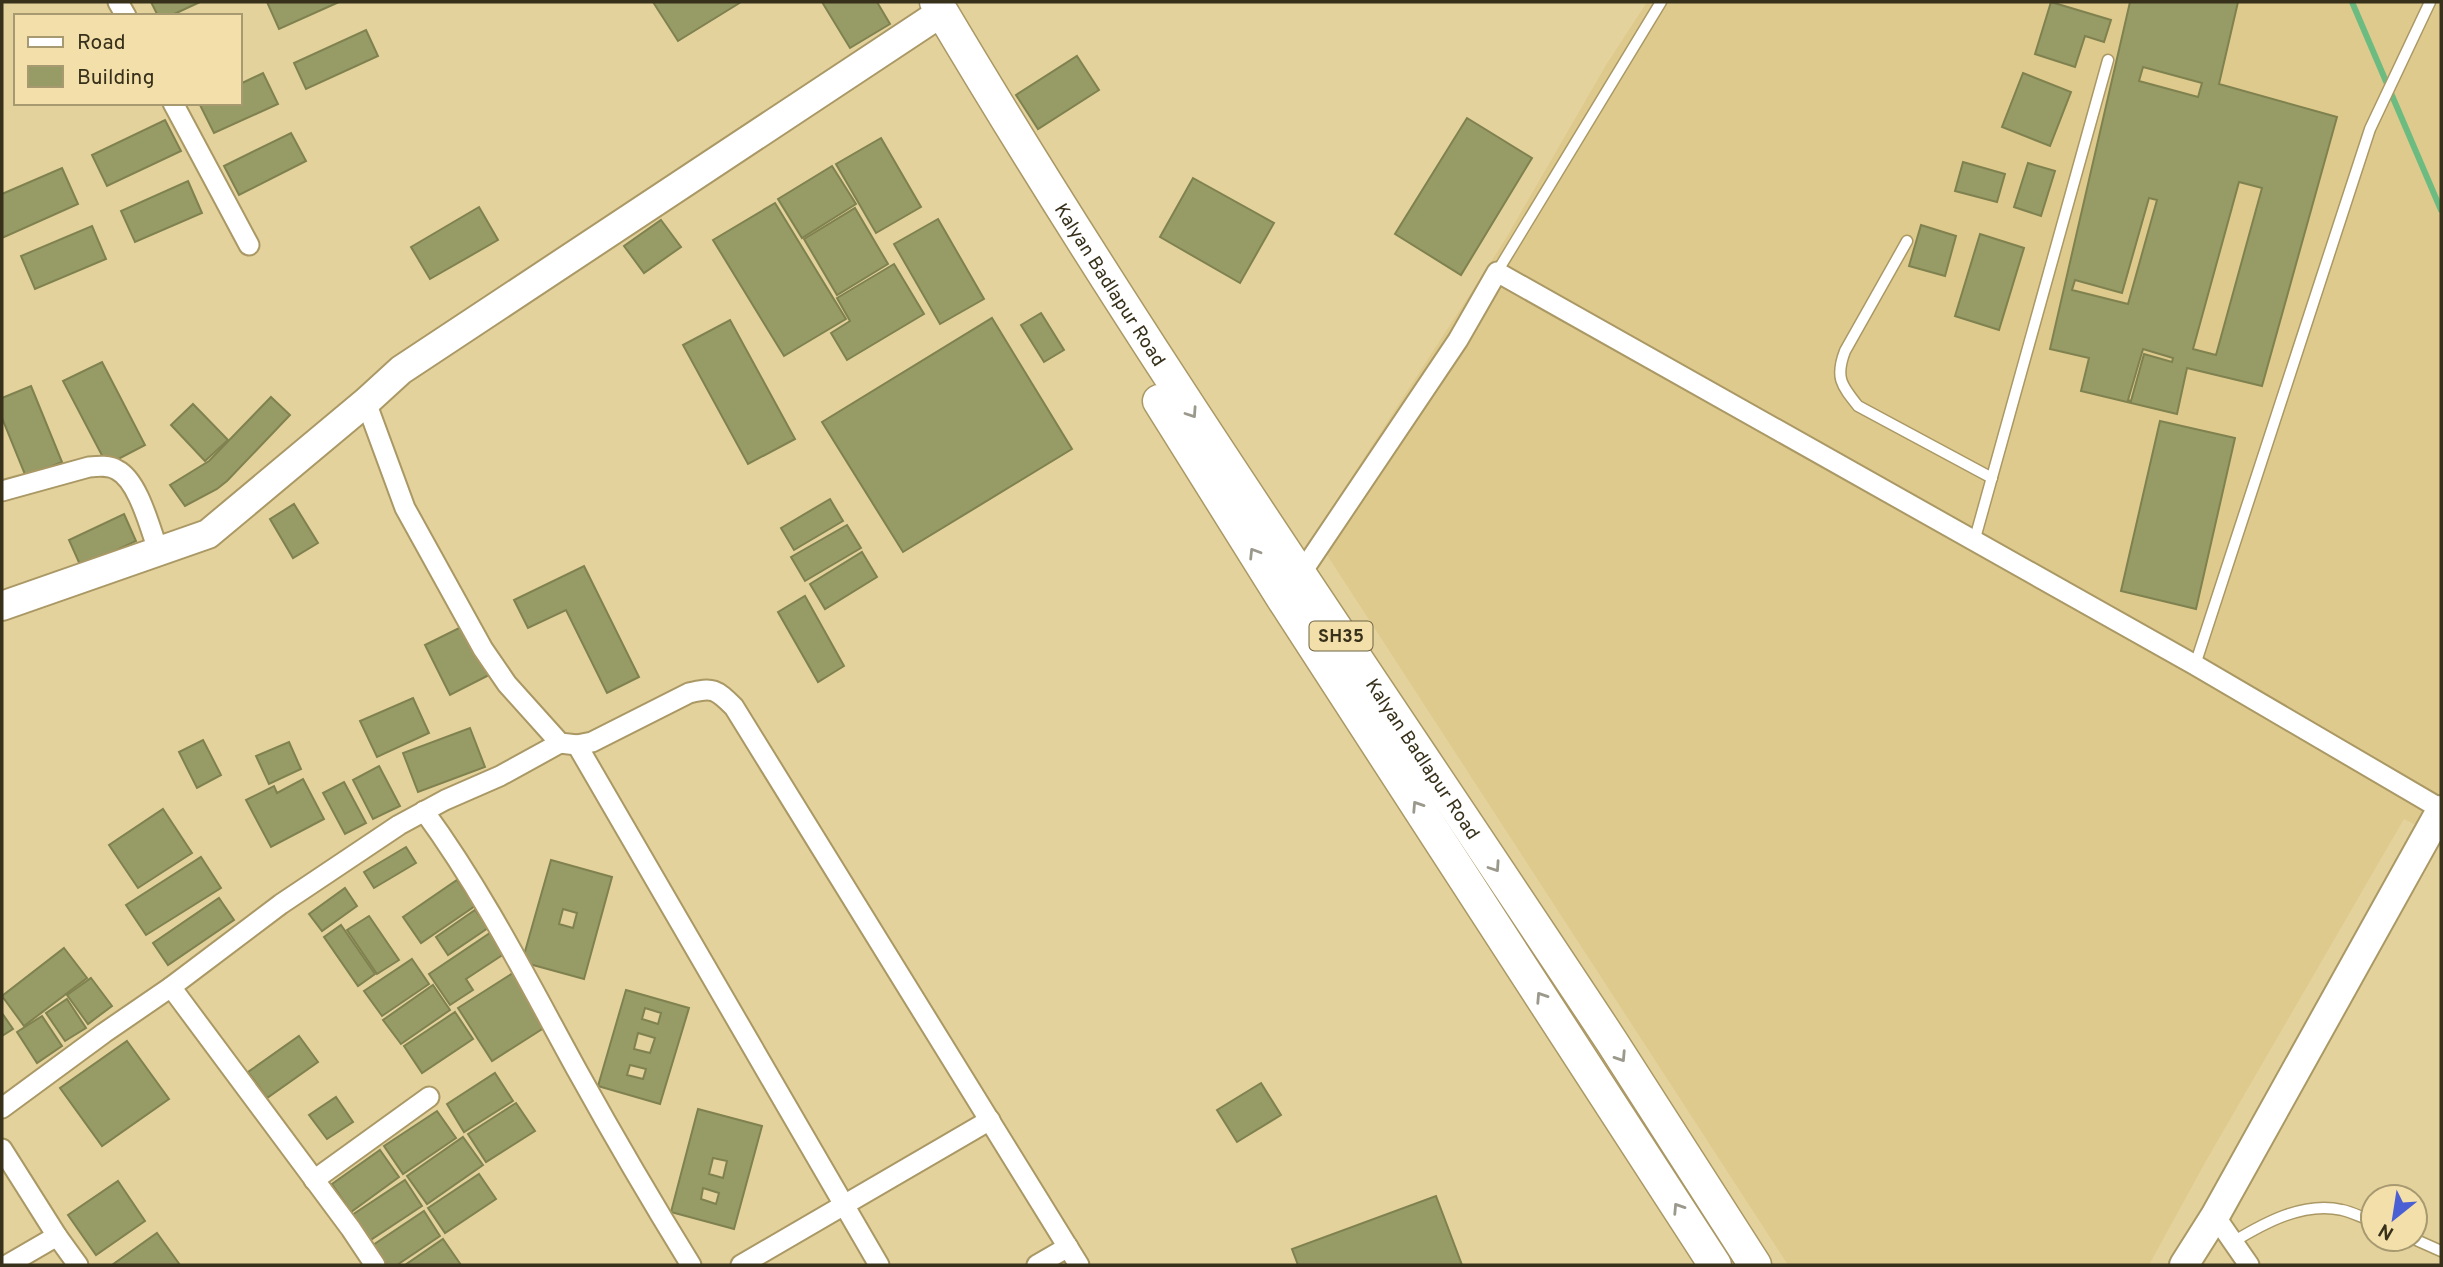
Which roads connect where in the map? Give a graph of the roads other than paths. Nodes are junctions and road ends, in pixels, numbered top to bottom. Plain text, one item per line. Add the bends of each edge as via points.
1 (1661, 2) edge
2 (2430, 2) edge
3 (930, 9) edge
4 (2108, 60) dead end
5 (174, 105) edge
6 (1907, 241) dead end
7 (249, 245) dead end
8 (1497, 272) junction
9 (366, 402) junction
10 (1992, 478) junction
11 (2, 491) edge
12 (1974, 542) junction
13 (158, 550) junction
14 (1292, 587) junction
15 (2, 606) edge
16 (2195, 666) junction
17 (569, 744) junction
18 (2441, 810) edge
19 (424, 811) junction
20 (171, 987) junction
21 (429, 1097) dead end
22 (2, 1108) edge
23 (990, 1120) junction
24 (2, 1149) edge
25 (314, 1180) junction
26 (844, 1205) junction
27 (2215, 1216) junction
28 (2359, 1216) edge
29 (57, 1236) junction
30 (2233, 1242) junction
31 (1068, 1247) junction
32 (7, 1265) edge
33 (78, 1265) edge
34 (375, 1265) edge
35 (691, 1265) edge
36 (741, 1265) edge
37 (879, 1265) edge
38 (1037, 1265) edge
39 (1079, 1265) edge
40 (1715, 1265) edge
41 (1755, 1265) edge
42 (2184, 1265) edge
43 (2249, 1265) edge

1 - 8 lane
2 - 16 lane via 2370,129
3 - 9 street via 413,362
3 - 14 main road, Kalyan Badlapur Road / SH35 via 1043,214
4 - 10 lane
5 - 7 street
6 - 10 lane via 1845,351 1840,379 1858,406
8 - 12 street
8 - 14 street via 1458,340
9 - 13 street via 208,534
9 - 17 street via 405,508 483,649 507,684
10 - 12 lane
11 - 13 street via 89,467 117,469 132,483
12 - 16 street
13 - 15 street
40 -> 14 main road, Kalyan Badlapur Road / SH35
14 -> 41 main road, Kalyan Badlapur Road / SH35 via 1613,1044
16 - 18 street
17 - 19 street
17 - 23 street via 592,742 689,693 718,692 734,707
17 - 26 street
18 - 27 street
19 - 20 street via 281,904
19 - 35 street via 488,907
20 - 22 street
20 - 25 street
21 - 25 street
23 - 26 street
23 - 31 street
24 - 29 street
25 - 34 street
26 - 36 street
26 - 37 street
27 - 30 street
27 - 42 street
28 - 30 lane via 2340,1209 2311,1209 2267,1221
29 - 32 street
29 - 33 street
30 - 43 street
31 - 38 street
31 - 39 street

